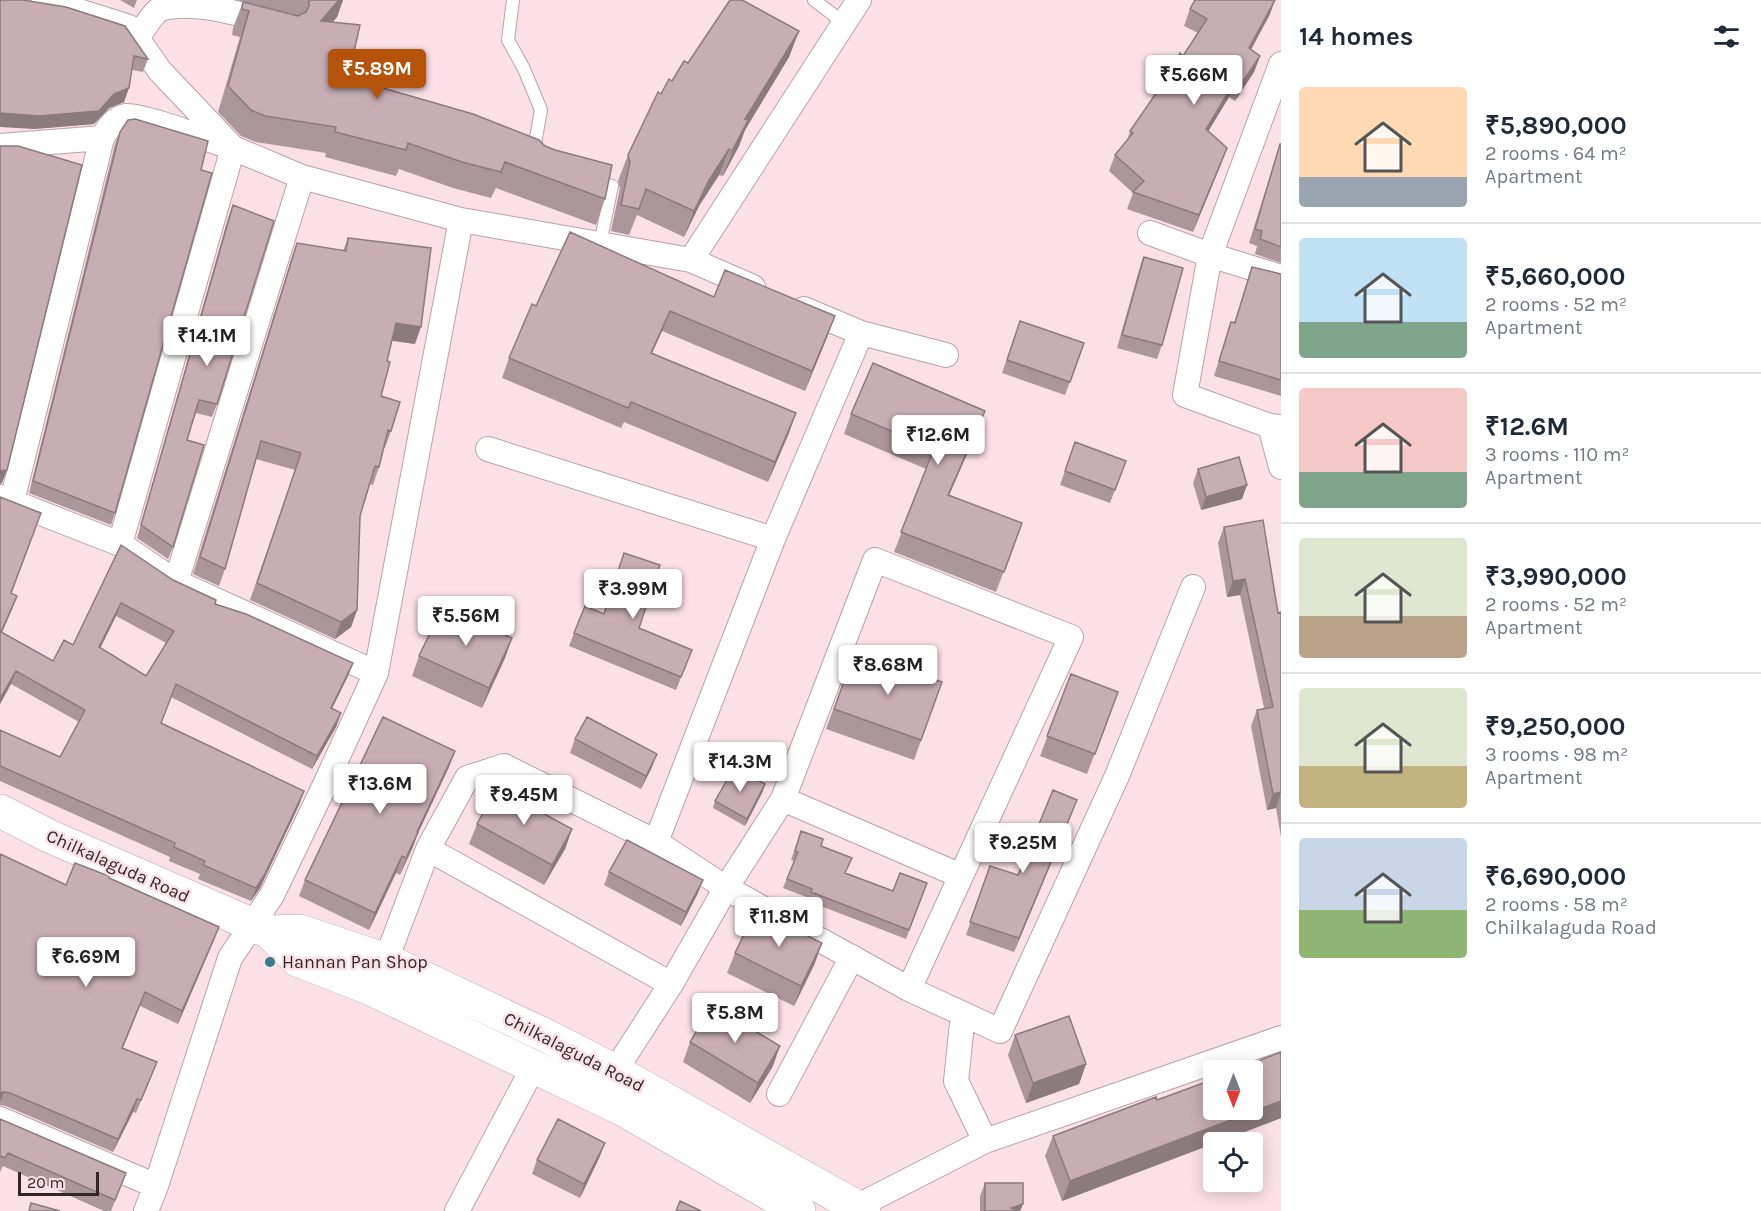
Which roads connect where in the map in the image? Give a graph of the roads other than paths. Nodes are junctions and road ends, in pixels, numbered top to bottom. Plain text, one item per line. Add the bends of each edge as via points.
1 (44, 0) edge
2 (513, 0) edge
3 (814, 0) edge
4 (859, 0) edge
5 (844, 23) junction
6 (286, 28) edge
7 (137, 39) junction
8 (1281, 64) edge
9 (102, 138) junction
10 (0, 146) edge
11 (233, 148) junction
12 (539, 164) edge
13 (302, 177) junction
14 (584, 177) edge
15 (461, 220) junction
16 (1150, 233) dead end
17 (600, 244) junction
18 (1210, 255) junction
19 (692, 260) junction
20 (1281, 277) edge
21 (861, 333) junction
22 (946, 355) dead end
23 (1276, 426) edge
24 (488, 449) dead end
25 (1281, 467) edge
26 (6, 499) edge
27 (773, 539) junction
28 (120, 544) junction
29 (176, 582) junction
30 (1193, 587) dead end
31 (376, 673) junction
32 (783, 799) junction
33 (0, 811) edge
34 (656, 842) junction
35 (428, 849) junction
36 (961, 876) junction
37 (726, 888) junction
38 (260, 928) junction
39 (852, 957) junction
40 (386, 960) junction
41 (672, 984) junction
42 (909, 989) junction
43 (963, 1014) junction
44 (1281, 1038) edge
45 (534, 1066) junction
46 (615, 1071) junction
47 (780, 1094) dead end
48 (0, 1119) edge
49 (985, 1141) junction
50 (156, 1186) junction
51 (860, 1209) edge
52 (146, 1211) edge
53 (457, 1211) edge
54 (799, 1211) edge

1 - 7 street via 129,27
2 - 12 lane via 508,40 541,110 532,152
3 - 5 lane
4 - 5 street
5 - 19 street
6 - 7 street via 207,3 185,2 158,10
7 - 11 street via 160,71
8 - 18 street
9 - 10 street
9 - 11 street via 110,126 125,116
9 - 26 street
11 - 13 street
11 - 28 street
13 - 15 street
13 - 29 street
14 - 17 lane via 612,186
15 - 17 street
15 - 31 street
16 - 18 street
17 - 19 street
18 - 20 street
18 - 23 street via 1185,395
19 - 21 street
21 - 22 street
21 - 27 street
23 - 25 street
24 - 27 street
26 - 28 street
27 - 34 street
28 - 29 street
29 - 31 street
30 - 43 street via 1117,776 1000,1031
31 - 38 street
32 - 36 street
32 - 36 street via 875,560 1071,637
32 - 37 street
33 - 38 main road, Chilkalaguda Road
34 - 35 street via 504,766 467,778
34 - 37 street
35 - 40 street
35 - 41 street
36 - 42 street
37 - 39 street
37 - 41 street
38 - 40 main road, Chilkalaguda Road via 300,931
38 - 45 main road, Chilkalaguda Road via 297,960 369,988
38 - 50 street via 230,958
39 - 42 street
39 - 47 street
40 - 46 main road, Chilkalaguda Road
41 - 46 street
42 - 43 street
43 - 49 street via 956,1081
44 - 49 street
45 - 53 street
45 - 54 main road, Chilkalaguda Road via 622,1109
46 - 51 main road, Chilkalaguda Road
48 - 50 street
49 - 51 street
50 - 52 street

